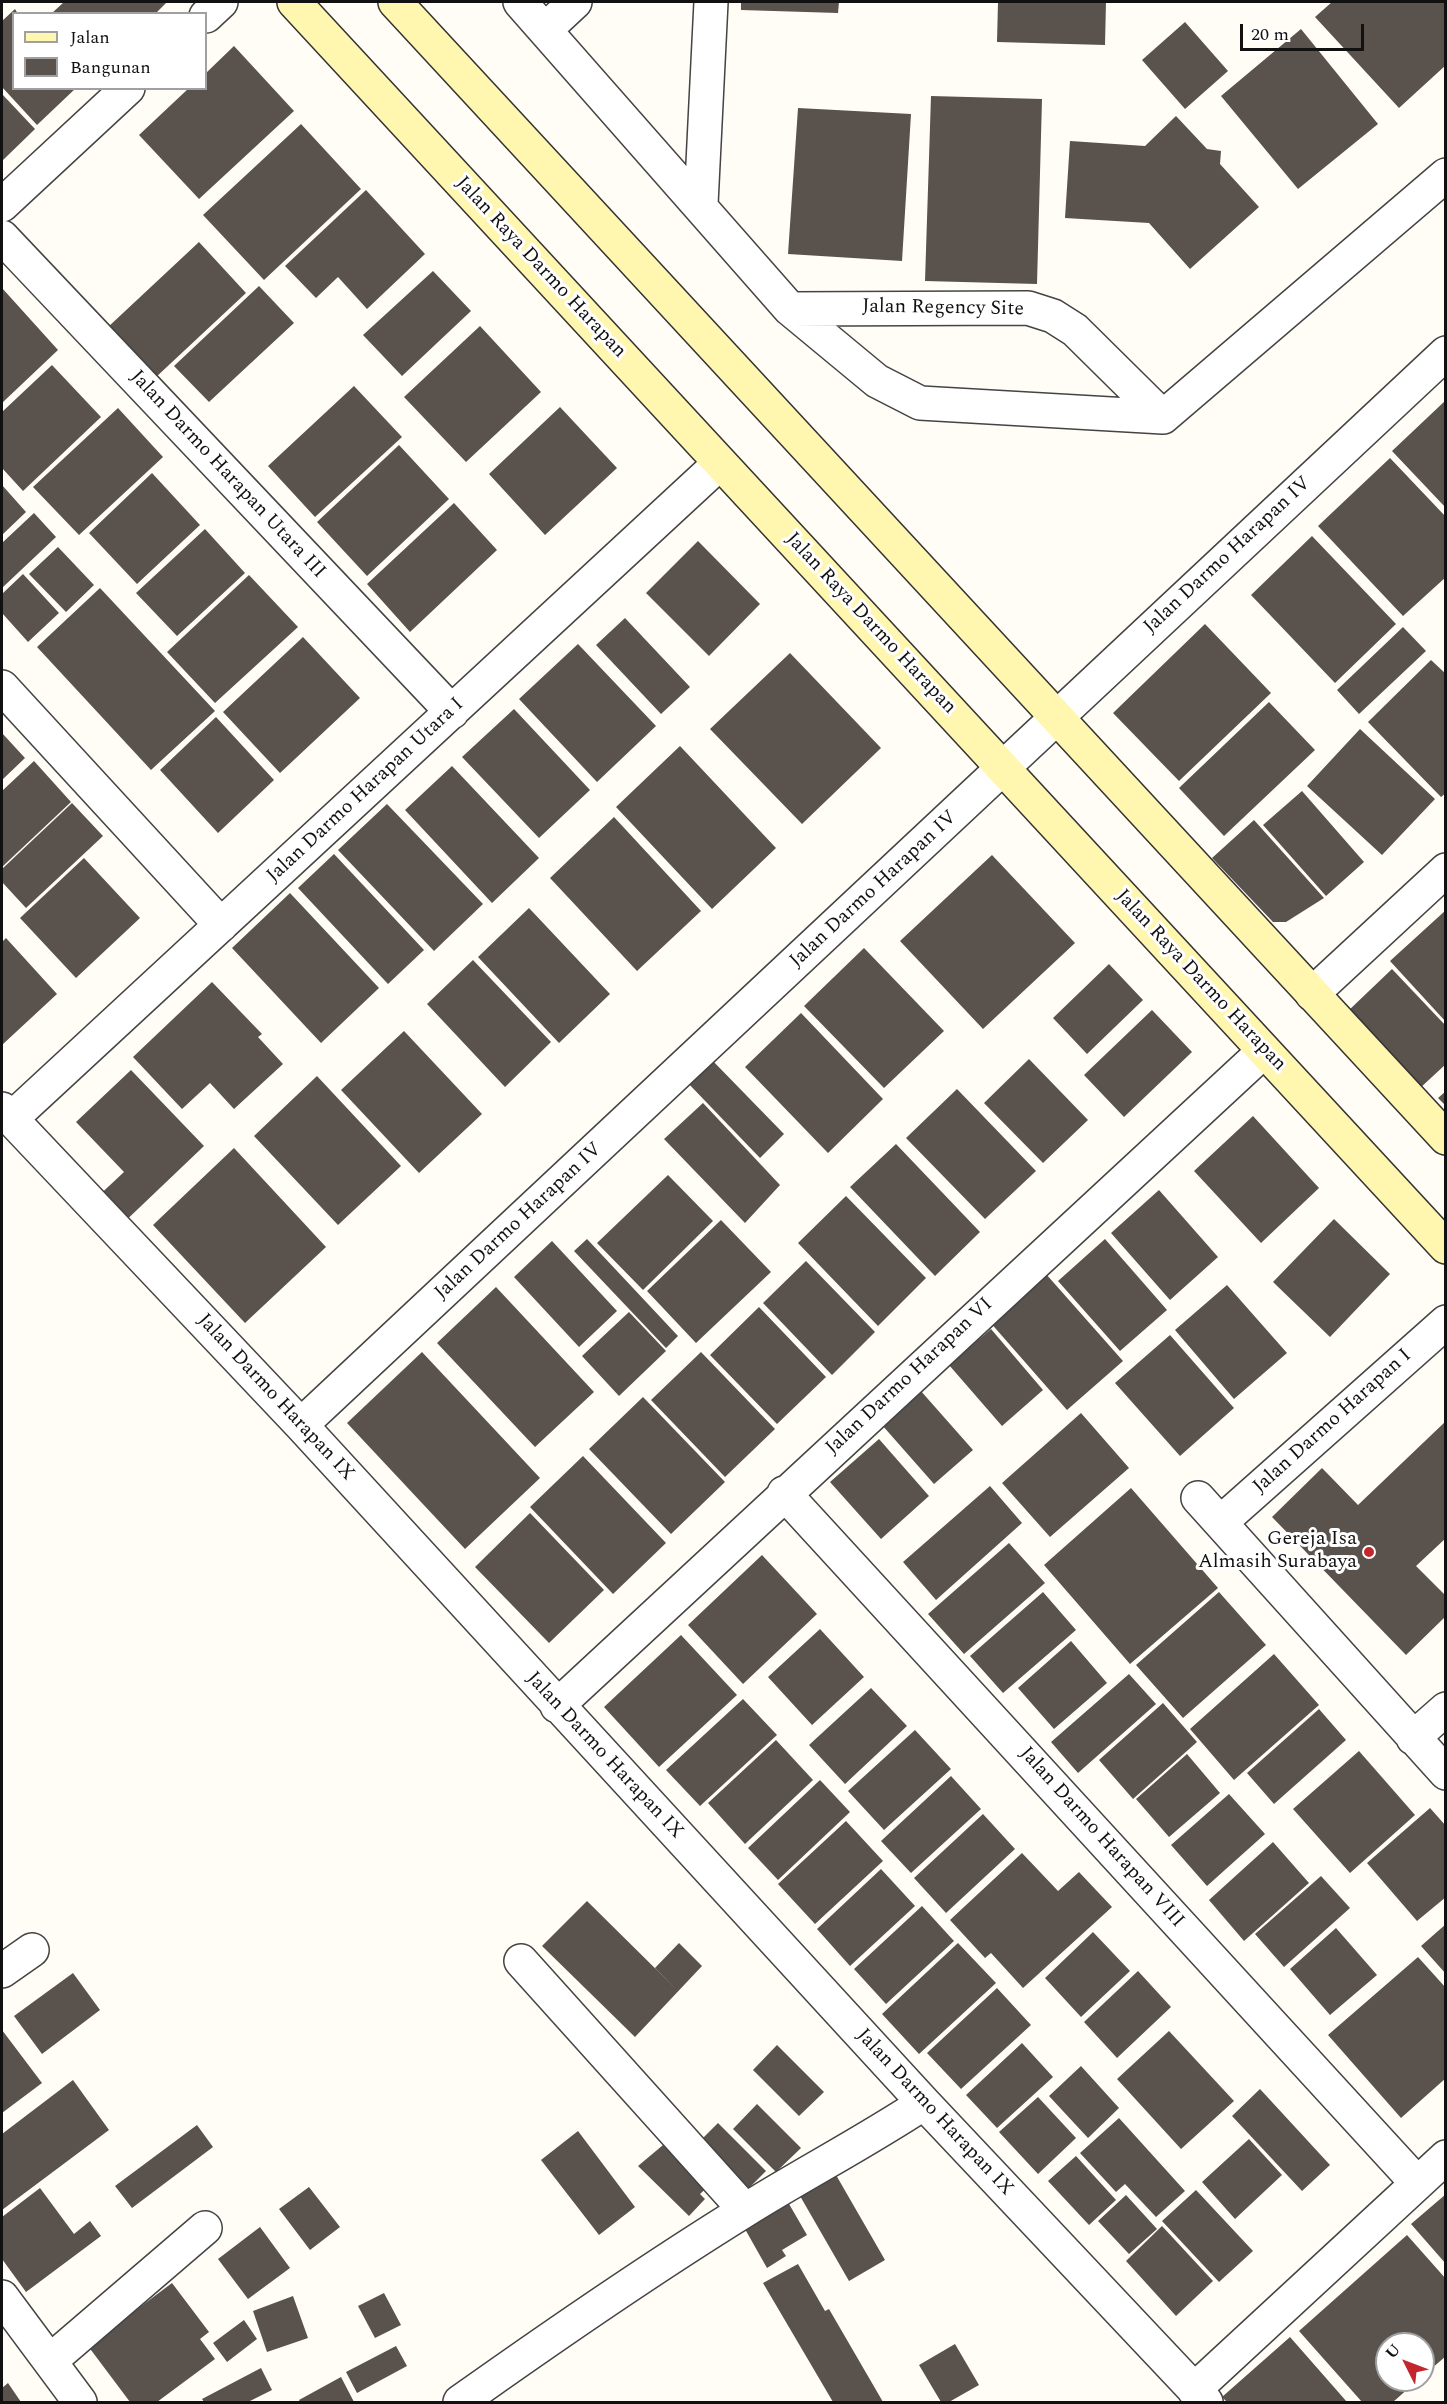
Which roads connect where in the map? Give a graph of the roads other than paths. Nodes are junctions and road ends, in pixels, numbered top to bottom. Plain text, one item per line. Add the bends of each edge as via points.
1 (221, 2) edge
2 (294, 2) edge
3 (395, 2) edge
4 (520, 2) edge
5 (575, 2) edge
6 (711, 2) edge
7 (207, 15) edge
8 (545, 30) junction
9 (126, 90) edge
10 (1446, 175) edge
11 (701, 204) junction
12 (2, 205) edge
13 (2, 237) edge
14 (790, 309) junction
15 (1446, 353) edge
16 (1163, 417) junction
17 (720, 463) junction
18 (2, 687) edge
19 (452, 712) junction
20 (1055, 717) junction
21 (1004, 769) junction
22 (1446, 870) edge
23 (221, 925) junction
24 (1312, 994) junction
25 (1264, 1051) junction
26 (6, 1114) edge
27 (1446, 1138) edge
28 (1446, 1247) edge
29 (1446, 1322) edge
30 (301, 1425) junction
31 (784, 1493) junction
32 (1198, 1498) dead end
33 (1221, 1522) junction
34 (557, 1706) junction
35 (1446, 1709) edge
36 (1413, 1738) junction
37 (1446, 1773) edge
38 (32, 1950) dead end
39 (521, 1961) dead end
40 (2, 1971) edge
41 (924, 2103) junction
42 (1446, 2157) edge
43 (1417, 2184) junction
44 (745, 2210) junction
45 (205, 2228) dead end
46 (2, 2297) edge
47 (50, 2361) junction
48 (1200, 2396) edge
49 (80, 2403) edge
50 (460, 2403) edge

1 - 7 street
2 - 17 street, Jalan Raya Darmo Harapan
3 - 20 street
4 - 8 street
5 - 8 street
6 - 11 street
8 - 11 street
9 - 12 street
10 - 16 street
11 - 14 street
13 - 19 street, Jalan Darmo Harapan Utara III
14 - 16 street via 877,381 920,402
14 - 16 street, Jalan Regency Site via 1028,308 1075,330
15 - 20 street, Jalan Darmo Harapan IV
17 - 19 street, Jalan Darmo Harapan Utara I
17 - 21 street, Jalan Raya Darmo Harapan
18 - 23 street
19 - 23 street, Jalan Darmo Harapan Utara I
20 - 21 street, Jalan Darmo Harapan IV
20 - 24 street
21 - 25 street, Jalan Raya Darmo Harapan
21 - 30 street, Jalan Darmo Harapan IV
22 - 24 street
23 - 26 street, Jalan Darmo Harapan Utara I
24 - 27 street
25 - 28 street, Jalan Raya Darmo Harapan
25 - 31 street, Jalan Darmo Harapan VI
26 - 30 street, Jalan Darmo Harapan IX
29 - 33 street, Jalan Darmo Harapan I
30 - 34 street, Jalan Darmo Harapan IX
31 - 34 street, Jalan Darmo Harapan VI
31 - 43 street, Jalan Darmo Harapan VIII
32 - 33 street
33 - 36 street
34 - 41 street, Jalan Darmo Harapan IX
35 - 36 street
36 - 37 street
38 - 40 street
39 - 44 street
41 - 44 street
41 - 48 street, Jalan Darmo Harapan IX
42 - 43 street
43 - 48 street
44 - 50 street via 559,2330
45 - 47 street
46 - 47 street
47 - 49 street

